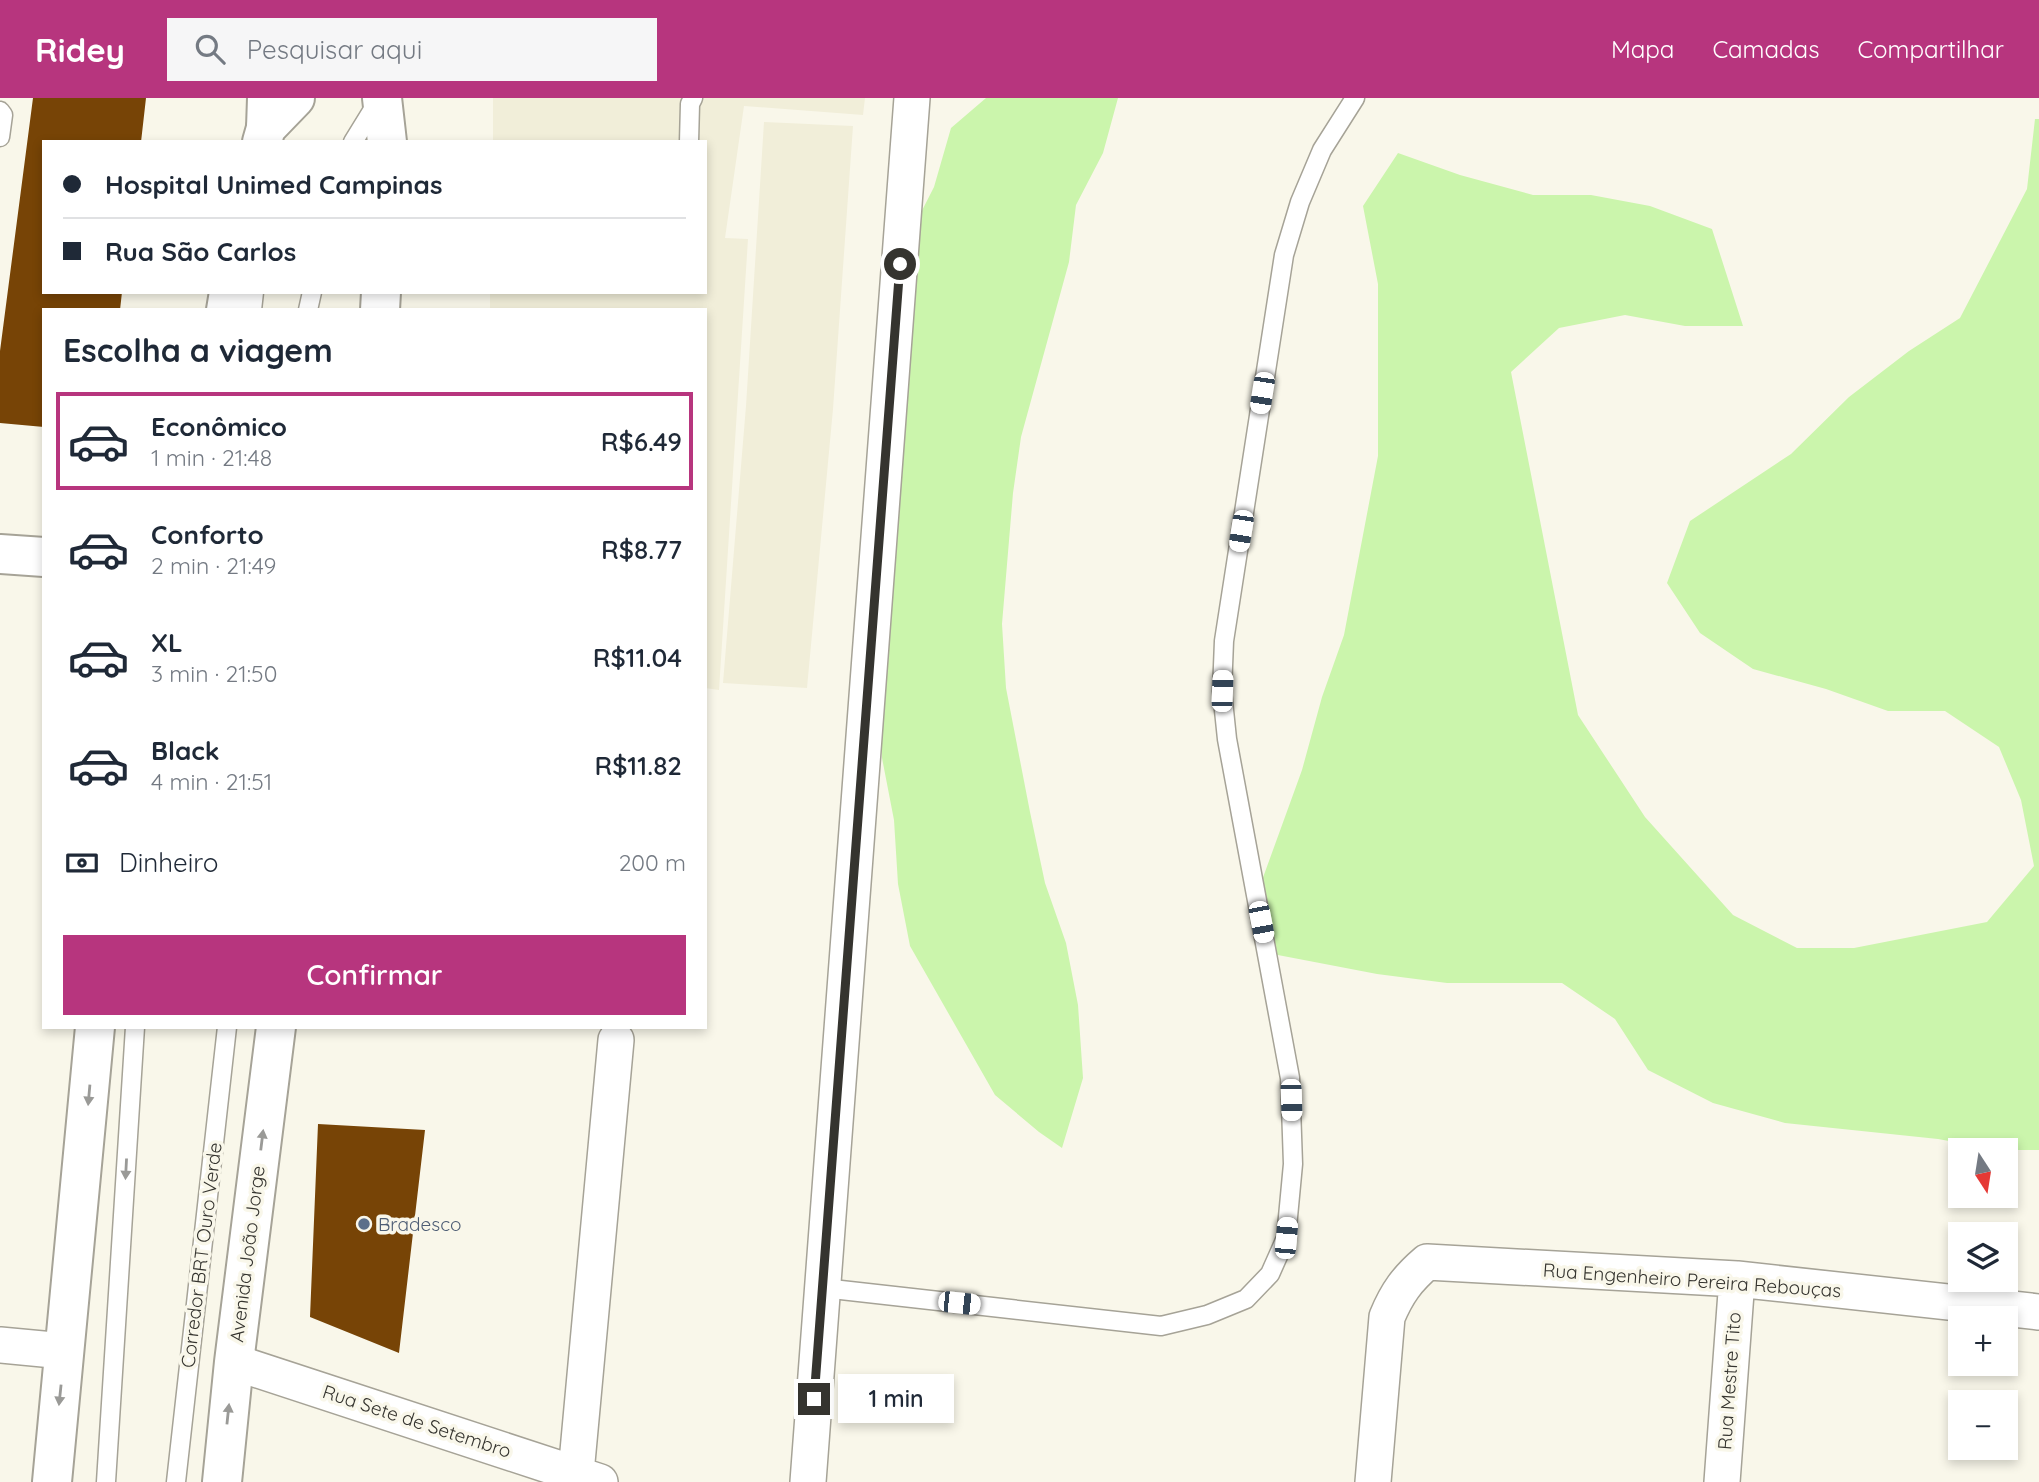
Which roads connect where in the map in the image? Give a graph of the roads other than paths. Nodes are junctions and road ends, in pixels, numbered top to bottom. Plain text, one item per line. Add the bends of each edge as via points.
1 (295, 98) edge
2 (312, 98) edge
3 (381, 98) edge
4 (693, 98) edge
5 (912, 98) edge
6 (1355, 98) edge
7 (0, 111) edge
8 (265, 127) edge
9 (0, 137) edge
10 (354, 140) edge
11 (387, 140) edge
12 (689, 140) edge
13 (0, 554) edge
14 (42, 557) edge
15 (95, 1029) edge
16 (135, 1029) edge
17 (227, 1029) edge
18 (276, 1029) edge
19 (616, 1041) dead end
20 (1737, 1279) junction
21 (823, 1288) junction
22 (2039, 1312) edge
23 (0, 1345) edge
24 (64, 1351) junction
25 (234, 1362) junction
26 (588, 1478) edge
27 (52, 1482) edge
28 (106, 1482) edge
29 (176, 1482) edge
30 (222, 1482) edge
31 (808, 1482) edge
32 (1373, 1482) edge
33 (1722, 1482) edge

1 - 8 main road
2 - 8 lane
3 - 10 lane
3 - 11 main road
4 - 12 lane
5 - 21 street
6 - 21 lane via 1322,150 1284,255 1224,641 1222,691 1227,739 1290,1078 1293,1164 1286,1238 1270,1273 1246,1299 1161,1326
7 - 9 lane
13 - 14 main road
15 -> 24 main road
16 -> 28 lane
17 - 29 lane, Corredor BRT Ouro Verde
25 -> 18 main road, Avenida João Jorge
19 - 26 street
20 - 22 street, Rua Engenheiro Pereira Rebouças
20 - 32 street, Rua Engenheiro Pereira Rebouças via 1427,1262 1407,1279 1387,1318
20 - 33 street, Rua Mestre Tito
21 - 31 street
23 - 24 street
24 -> 27 main road
25 - 26 street, Rua Sete de Setembro
30 -> 25 main road, Avenida João Jorge

